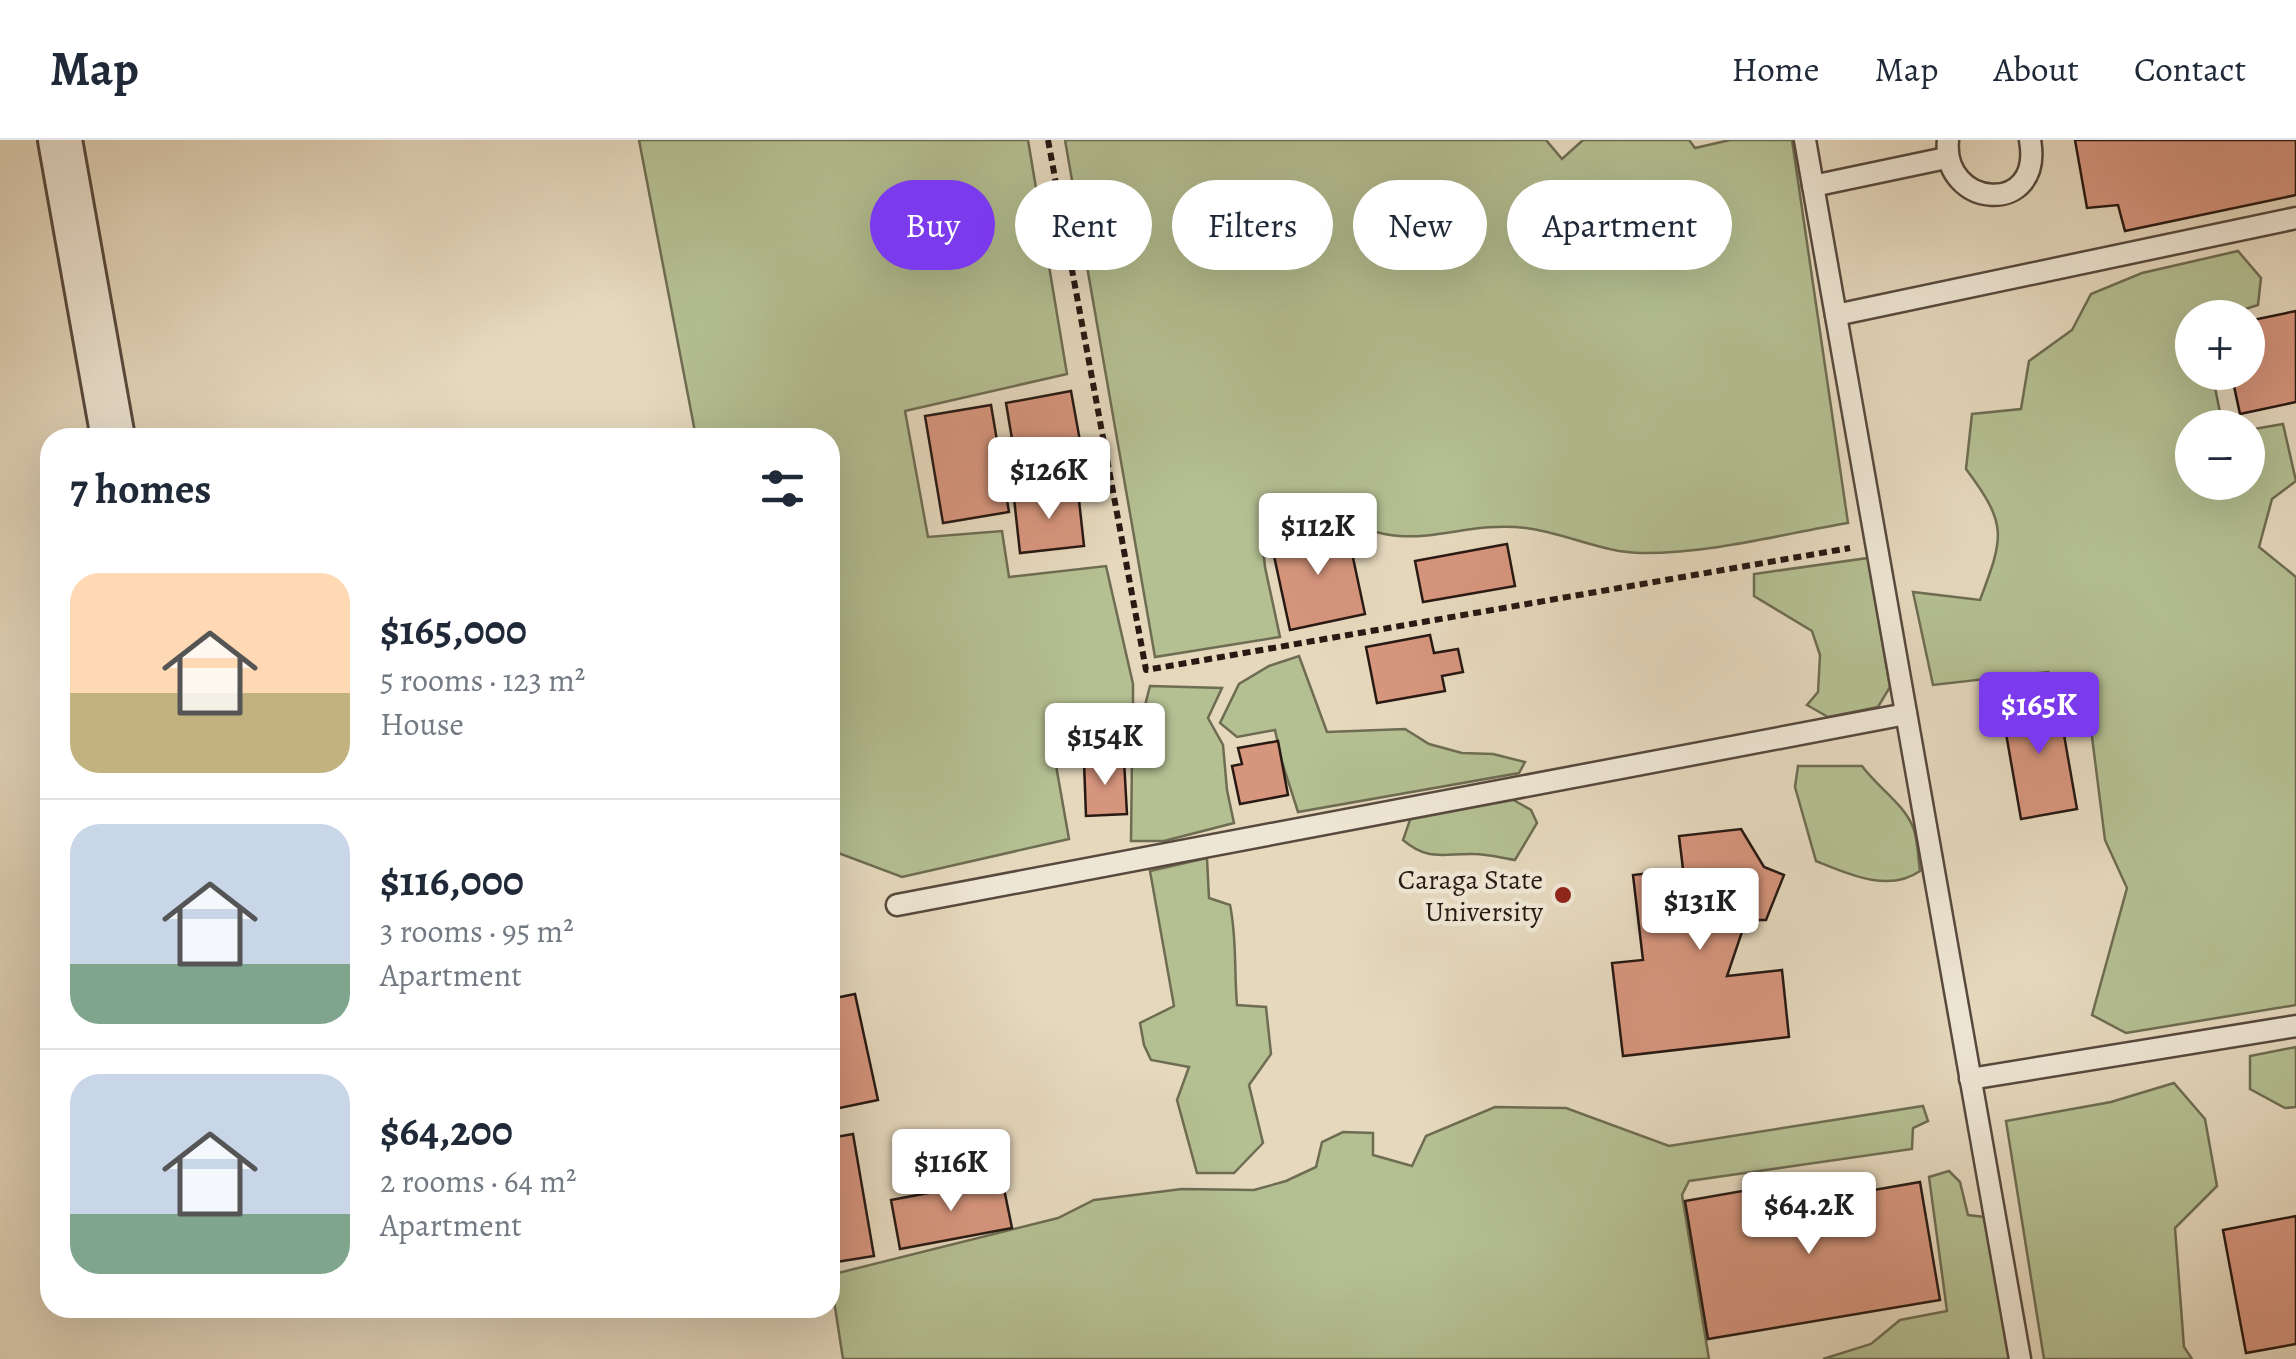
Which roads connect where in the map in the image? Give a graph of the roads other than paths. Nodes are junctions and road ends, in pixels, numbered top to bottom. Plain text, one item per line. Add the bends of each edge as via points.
1 (60, 140) edge
2 (1805, 140) edge
3 (2030, 140) edge
4 (1947, 149) edge
5 (1813, 186) junction
6 (2296, 218) edge
7 (1836, 316) junction
8 (111, 428) edge
9 (1906, 714) junction
10 (897, 904) dead end
11 (2296, 1026) edge
12 (1970, 1078) junction
13 (2020, 1359) edge

1 - 8 street
2 - 5 lane
3 - 4 lane via 2028,178 2014,192 1989,195 1954,175
4 - 5 lane
5 - 7 lane
6 - 7 lane
7 - 9 lane
9 - 10 lane
9 - 12 lane
11 - 12 lane
12 - 13 lane

